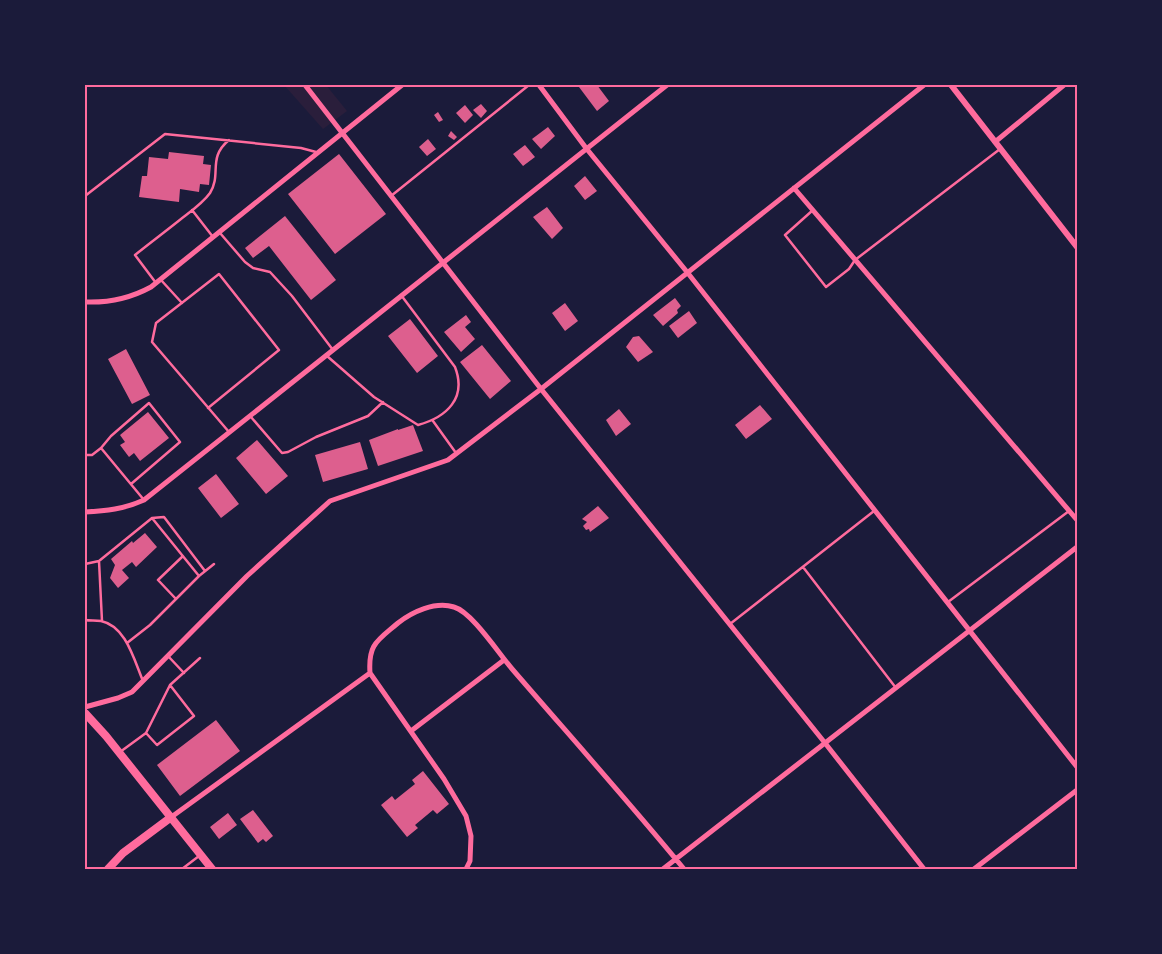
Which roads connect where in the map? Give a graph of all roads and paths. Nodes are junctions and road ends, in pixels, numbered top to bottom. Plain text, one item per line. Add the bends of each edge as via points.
1 (306, 85) edge
2 (402, 85) edge
3 (529, 85) edge
4 (539, 85) edge
5 (667, 85) edge
6 (924, 85) edge
7 (950, 85) edge
8 (1064, 85) edge
9 (342, 133) junction
10 (228, 140) junction
11 (994, 142) junction
12 (586, 148) junction
13 (1000, 149) junction
14 (318, 152) junction
15 (794, 188) junction
16 (85, 196) edge
17 (391, 196) junction
18 (192, 210) junction
19 (812, 210) junction
20 (219, 232) junction
21 (213, 237) junction
22 (1077, 247) edge
23 (855, 260) junction
24 (443, 263) junction
25 (687, 272) junction
26 (158, 281) junction
27 (402, 295) junction
28 (85, 302) edge
29 (182, 303) junction
30 (333, 350) junction
31 (326, 355) junction
32 (541, 389) junction
33 (383, 402) junction
34 (208, 408) junction
35 (250, 415) junction
36 (433, 421) junction
37 (229, 432) junction
38 (100, 448) junction
39 (456, 453) junction
40 (85, 455) edge
41 (130, 484) junction
42 (144, 500) junction
43 (876, 510) junction
44 (1069, 511) junction
45 (85, 512) edge
46 (152, 518) junction
47 (1077, 520) edge
48 (1077, 547) edge
49 (182, 556) junction
50 (99, 561) junction
51 (85, 564) edge
52 (214, 564) dead end
53 (802, 567) junction
54 (205, 571) junction
55 (198, 576) junction
56 (176, 599) junction
57 (948, 602) junction
58 (85, 620) edge
59 (102, 621) junction
60 (730, 624) junction
61 (971, 631) junction
62 (127, 642) junction
63 (168, 655) junction
64 (200, 658) dead end
65 (504, 660) junction
66 (370, 672) junction
67 (184, 673) junction
68 (142, 681) junction
69 (170, 685) junction
70 (896, 688) junction
71 (85, 707) edge
72 (85, 713) edge
73 (411, 731) junction
74 (146, 733) junction
75 (825, 743) junction
76 (119, 753) junction
77 (1077, 767) edge
78 (1077, 790) edge
79 (170, 818) junction
80 (201, 855) junction
81 (676, 859) junction
82 (108, 869) edge
83 (182, 869) edge
84 (212, 869) edge
85 (466, 869) edge
86 (663, 869) edge
87 (684, 869) edge
88 (924, 869) edge
89 (974, 869) edge

1 - 9 street
2 - 9 street
3 - 17 lane
4 - 12 street
5 - 12 street
6 - 15 street
7 - 11 street
8 - 11 street
9 - 14 street
9 - 17 street
10 - 14 lane
10 - 16 lane via 165,134
10 - 18 lane via 217,154 214,185
11 - 13 street
12 - 24 street
12 - 25 street
13 - 22 street
13 - 23 lane
14 - 20 street
15 - 19 street
15 - 25 street
17 - 24 street
18 - 21 lane
18 - 26 lane via 135,255
19 - 23 street
19 - 23 lane via 785,236 826,287
20 - 21 street
20 - 30 lane via 252,268 270,272
21 - 26 street
23 - 44 street
24 - 27 street
24 - 32 street
25 - 32 street
25 - 43 street
26 - 28 street via 137,295 122,300
26 - 29 lane
27 - 30 street
27 - 36 lane via 459,377 458,394 444,414
29 - 34 lane via 156,323 152,342
29 - 34 lane via 219,274 279,350
30 - 31 street
31 - 33 lane
31 - 35 street
32 - 39 street
32 - 60 street
33 - 35 lane via 368,416 282,453
33 - 36 lane via 418,425
34 - 37 lane
35 - 37 street
36 - 39 lane
37 - 42 street
38 - 40 lane via 92,455
38 - 41 lane
38 - 41 lane via 149,403 180,442
39 - 63 street via 448,460 330,502 246,576
41 - 42 lane
42 - 45 street via 109,511
43 - 53 lane
43 - 57 street
44 - 47 street
44 - 57 lane
46 - 49 lane
46 - 50 lane
46 - 54 lane via 164,517
48 - 61 street
49 - 55 lane
49 - 56 lane via 158,580
50 - 51 lane
50 - 59 lane
52 - 54 lane
53 - 60 lane
53 - 70 lane
54 - 55 lane
55 - 56 lane
56 - 62 lane
57 - 61 street
58 - 59 lane
59 - 62 lane
60 - 75 street
61 - 70 street
61 - 77 street
62 - 68 lane
63 - 67 lane
63 - 68 street
64 - 67 lane
65 - 66 street via 469,616 454,607 439,604 403,619 377,640 369,656
65 - 73 street
65 - 81 street
66 - 73 street
66 - 79 street
67 - 69 lane
68 - 71 street via 132,692
69 - 74 lane
69 - 74 lane via 194,716 157,745
70 - 75 street
72 - 76 main road
73 - 85 street via 466,816 470,861
74 - 76 lane
75 - 81 street
75 - 88 street
76 - 79 main road
78 - 89 street
79 - 80 main road
79 - 82 main road
80 - 83 lane
80 - 84 main road
81 - 86 street
81 - 87 street

